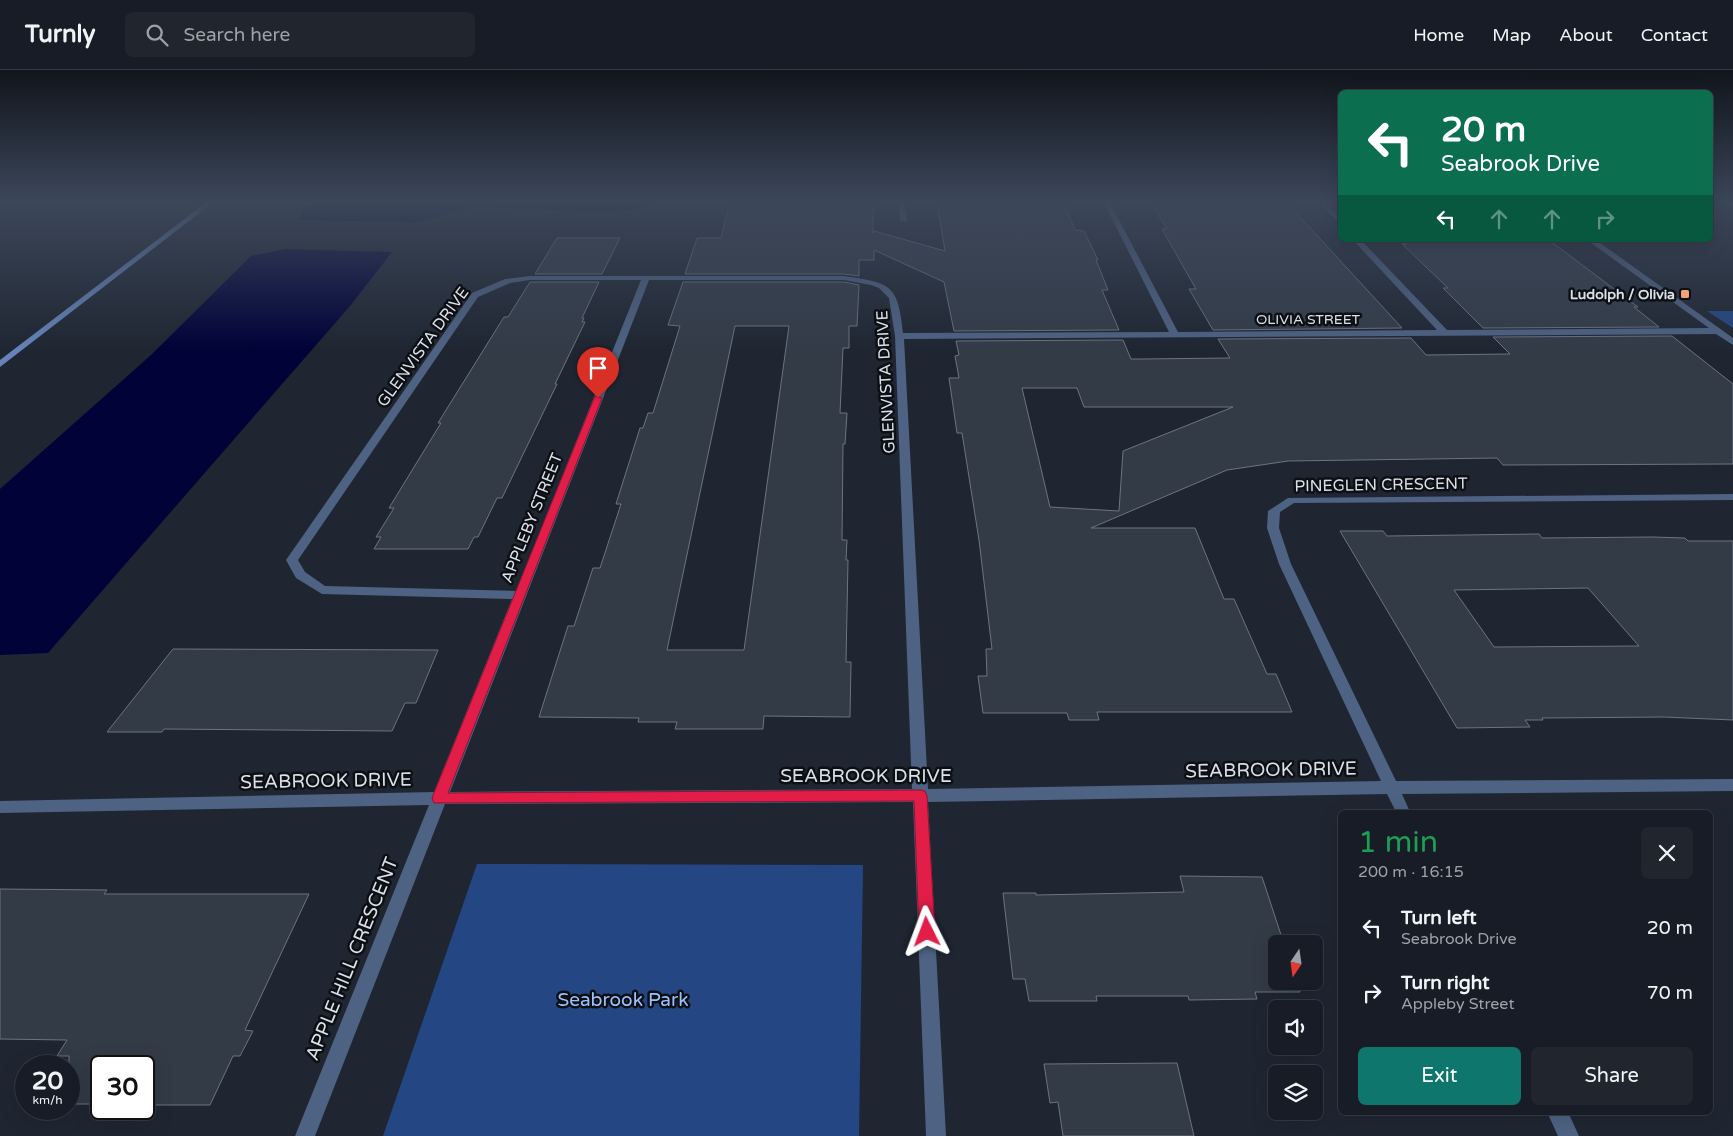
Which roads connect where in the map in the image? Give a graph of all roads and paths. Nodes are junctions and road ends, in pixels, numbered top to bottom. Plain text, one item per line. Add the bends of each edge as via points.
1 (147, 251) edge
2 (1132, 251) edge
3 (1367, 251) edge
4 (1606, 251) edge
5 (646, 279) junction
6 (1717, 331) junction
7 (1444, 332) junction
8 (1174, 333) junction
9 (899, 336) junction
10 (1733, 342) edge
11 (0, 364) edge
12 (1733, 497) edge
13 (519, 595) junction
14 (1733, 785) edge
15 (1390, 788) junction
16 (920, 796) junction
17 (439, 798) junction
18 (0, 807) edge
19 (1402, 810) edge
20 (1558, 1115) edge
21 (305, 1136) edge
22 (936, 1136) edge
23 (1569, 1136) edge

1 - 11 main road
2 - 8 street
3 - 7 street
4 - 6 street
5 - 9 street, GLENVISTA DRIVE via 844,278 868,282 892,292 896,301
5 - 13 street, APPLEBY STREET
5 - 13 street, GLENVISTA DRIVE via 530,278 508,281 476,294 292,560 300,575 322,590
6 - 7 street, OLIVIA STREET
6 - 10 street
7 - 8 street, OLIVIA STREET
8 - 9 street, OLIVIA STREET
9 - 16 street, GLENVISTA DRIVE
12 - 15 street, PINEGLEN CRESCENT via 1292,500 1274,511 1273,528 1285,564
13 - 17 street, APPLEBY STREET
14 - 15 street, SEABROOK DRIVE
15 - 16 street, SEABROOK DRIVE
15 - 19 street
16 - 17 street, SEABROOK DRIVE
16 - 22 street
17 - 18 street, SEABROOK DRIVE
17 - 21 street, APPLE HILL CRESCENT
20 - 23 street

